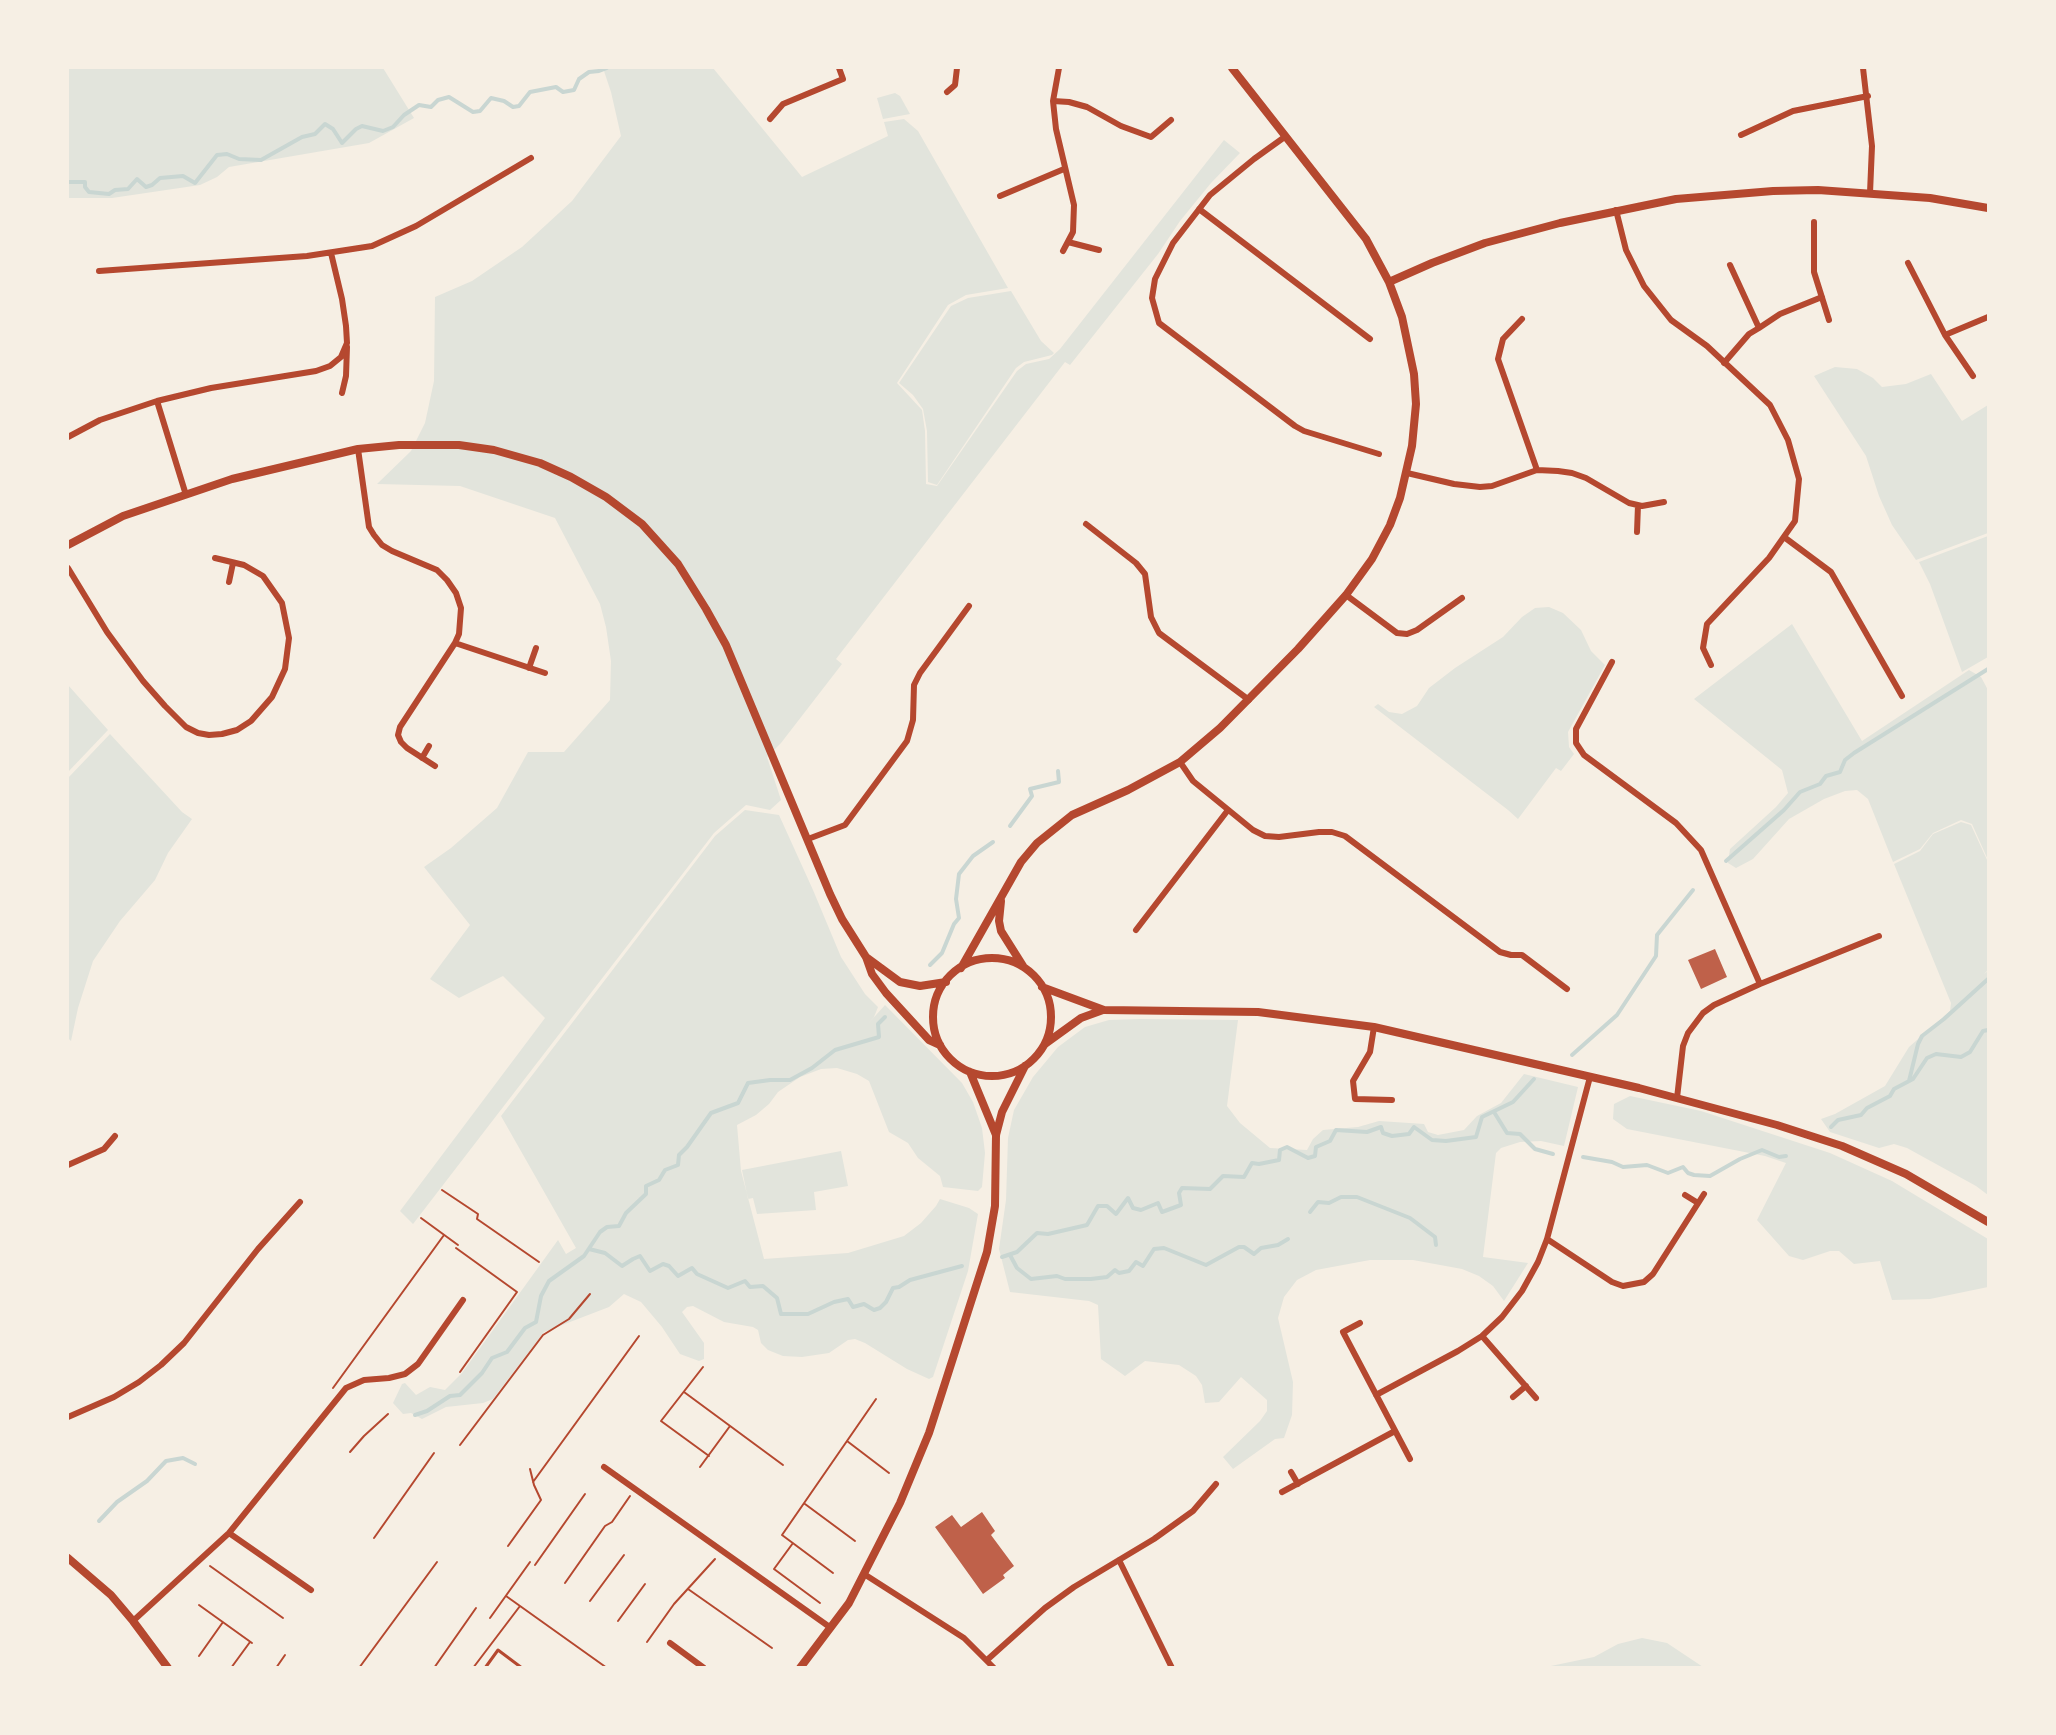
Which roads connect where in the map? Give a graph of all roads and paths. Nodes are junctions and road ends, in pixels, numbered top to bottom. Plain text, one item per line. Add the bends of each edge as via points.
1 (839, 68) edge
2 (957, 68) edge
3 (1059, 68) edge
4 (1232, 68) edge
5 (1863, 68) edge
6 (947, 92) dead end
7 (1868, 96) junction
8 (1053, 101) junction
9 (770, 119) dead end
10 (1171, 120) dead end
11 (1741, 135) dead end
12 (1286, 136) junction
13 (531, 158) dead end
14 (1064, 169) junction
15 (1870, 192) junction
16 (999, 196) dead end
17 (1199, 208) junction
18 (1989, 208) edge
19 (1616, 210) junction
20 (1814, 222) dead end
21 (1068, 242) junction
22 (1100, 250) dead end
23 (1063, 251) dead end
24 (331, 253) junction
25 (1908, 263) dead end
26 (1730, 266) dead end
27 (99, 271) dead end
28 (1389, 282) junction
29 (1822, 297) junction
30 (1989, 317) edge
31 (1522, 320) dead end
32 (1829, 320) dead end
33 (1759, 328) junction
34 (1945, 335) junction
35 (1370, 339) dead end
36 (347, 343) junction
37 (1724, 363) junction
38 (1973, 376) dead end
39 (342, 393) dead end
40 (157, 401) junction
41 (68, 437) edge
42 (358, 449) junction
43 (1379, 454) dead end
44 (1537, 470) junction
45 (1407, 473) junction
46 (186, 495) junction
47 (1664, 502) dead end
48 (1638, 505) junction
49 (1086, 524) dead end
50 (1637, 532) dead end
51 (1784, 537) junction
52 (68, 545) edge
53 (215, 558) dead end
54 (233, 562) junction
55 (68, 568) edge
56 (229, 582) dead end
57 (1346, 595) junction
58 (1462, 598) dead end
59 (969, 606) dead end
60 (455, 643) junction
61 (536, 648) dead end
62 (1612, 662) dead end
63 (1711, 665) dead end
64 (529, 668) junction
65 (545, 673) dead end
66 (1902, 696) dead end
67 (1249, 700) junction
68 (429, 746) dead end
69 (422, 758) junction
70 (1180, 762) junction
71 (435, 766) dead end
72 (1228, 810) junction
73 (808, 839) junction
74 (1001, 901) junction
75 (1136, 930) dead end
76 (1879, 936) dead end
77 (866, 957) junction
78 (961, 968) junction
79 (1025, 968) junction
80 (945, 982) junction
81 (1760, 984) junction
82 (1042, 987) junction
83 (1567, 989) dead end
84 (1104, 1010) junction
85 (1374, 1027) junction
86 (940, 1045) junction
87 (1044, 1046) junction
88 (1026, 1066) junction
89 (970, 1072) junction
90 (1590, 1077) junction
91 (1677, 1098) junction
92 (1392, 1100) dead end
93 (996, 1135) junction
94 (115, 1136) dead end
95 (68, 1165) edge
96 (442, 1190) dead end
97 (1704, 1194) dead end
98 (1685, 1195) dead end
99 (300, 1202) dead end
100 (1698, 1203) junction
101 (420, 1218) dead end
102 (1989, 1222) edge
103 (444, 1235) junction
104 (1547, 1239) junction
105 (539, 1262) dead end
106 (590, 1294) dead end
107 (463, 1300) dead end
108 (1360, 1323) dead end
109 (639, 1336) dead end
110 (1482, 1336) junction
111 (703, 1366) dead end
112 (460, 1372) dead end
113 (1526, 1386) junction
114 (330, 1392) dead end
115 (684, 1392) junction
116 (1376, 1395) junction
117 (1513, 1397) dead end
118 (1536, 1398) dead end
119 (876, 1399) dead end
120 (388, 1414) dead end
121 (68, 1417) edge
122 (730, 1426) junction
123 (1395, 1431) junction
124 (848, 1442) junction
125 (460, 1445) dead end
126 (350, 1452) dead end
127 (434, 1453) dead end
128 (709, 1456) junction
129 (1410, 1459) dead end
130 (783, 1465) dead end
131 (604, 1467) dead end
132 (700, 1467) dead end
133 (530, 1469) dead end
134 (1291, 1472) dead end
135 (889, 1473) dead end
136 (533, 1482) junction
137 (1216, 1484) dead end
138 (1298, 1484) junction
139 (635, 1489) junction
140 (1282, 1492) dead end
141 (585, 1494) dead end
142 (804, 1504) junction
143 (229, 1533) junction
144 (374, 1538) dead end
145 (855, 1541) dead end
146 (793, 1543) junction
147 (508, 1546) dead end
148 (722, 1550) junction
149 (624, 1555) dead end
150 (68, 1558) edge
151 (1119, 1560) junction
152 (437, 1562) dead end
153 (530, 1562) dead end
154 (535, 1565) dead end
155 (210, 1566) dead end
156 (833, 1573) dead end
157 (864, 1574) junction
158 (565, 1583) dead end
159 (645, 1584) dead end
160 (688, 1589) junction
161 (311, 1590) dead end
162 (506, 1596) junction
163 (590, 1601) dead end
164 (820, 1603) dead end
165 (199, 1605) dead end
166 (519, 1606) junction
167 (476, 1608) dead end
168 (283, 1618) dead end
169 (490, 1618) dead end
170 (133, 1621) junction
171 (618, 1621) dead end
172 (222, 1622) junction
173 (831, 1628) junction
174 (646, 1642) dead end
175 (670, 1643) dead end
176 (772, 1648) dead end
177 (285, 1655) dead end
178 (199, 1656) dead end
179 (987, 1660) junction
180 (168, 1668) edge
181 (231, 1668) edge
182 (276, 1668) edge
183 (359, 1668) edge
184 (434, 1668) edge
185 (473, 1668) edge
186 (485, 1668) edge
187 (522, 1668) edge
188 (607, 1668) edge
189 (704, 1668) edge
190 (800, 1668) edge
191 (994, 1668) edge
192 (1172, 1668) edge

1 - 9 street via 843,79 783,104
2 - 6 street via 955,85
3 - 8 street
4 - 12 street
5 - 7 street
7 - 11 street via 1793,111
7 - 15 street
8 - 10 street via 1070,102 1151,137
8 - 14 street
12 - 17 street via 1233,175
12 - 28 street via 1366,239
13 - 24 street via 390,239
14 - 16 street
14 - 21 street via 1074,206
15 - 18 street
15 - 19 street via 1773,191 1676,199
17 - 35 street
17 - 43 street via 1173,243 1155,279 1152,298 1159,323 1295,426
19 - 28 street via 1485,243
19 - 37 street via 1626,250 1644,286 1671,320
20 - 29 street via 1814,272
21 - 22 street
21 - 23 street
24 - 27 street
24 - 36 street
25 - 34 street
26 - 33 street
28 - 45 street via 1402,316 1414,374 1416,404
29 - 32 street
29 - 33 street via 1780,314
30 - 34 street
31 - 44 street via 1503,339 1498,359
33 - 37 street
34 - 38 street
36 - 39 street
36 - 40 street via 341,357 316,371
37 - 51 street via 1770,405 1788,440 1799,479 1795,521
40 - 41 street via 100,420
40 - 46 street
42 - 46 street
42 - 60 street via 369,527 382,545 437,570 447,580 461,608
42 - 73 street via 459,445 494,450 571,477 642,524 678,564 726,645
44 - 45 street via 1480,487
44 - 48 street via 1572,473
45 - 57 street via 1390,525
46 - 52 street via 123,516
47 - 48 street
48 - 50 street
49 - 67 street via 1136,562 1145,574 1151,617 1158,633
51 - 63 street via 1707,624 1703,648
51 - 66 street via 1831,572
53 - 54 street
54 - 55 street via 263,576 278,595 286,620 288,654 281,681 264,708 237,730 209,735 186,727 144,681 102,624
54 - 56 street
57 - 58 street via 1397,633 1407,634
57 - 67 street
59 - 73 street via 914,685 913,720 907,741 845,825
60 - 64 street
60 - 69 street via 400,727 400,742
61 - 64 street
62 - 81 street via 1576,729 1576,743 1584,755 1676,823 1701,850
64 - 65 street
67 - 70 street
68 - 69 street
69 - 71 street
70 - 72 street via 1194,781
70 - 74 street via 1072,814 1021,862
72 - 75 street
72 - 83 street via 1265,836 1332,832 1346,836 1500,952 1522,955
73 - 77 street via 842,920
74 - 78 street
74 - 79 street via 1001,931
76 - 81 street
77 - 80 street via 900,982 920,986
77 - 86 street via 872,974 886,993 929,1040
78 - 79 street via 992,958
78 - 80 street
79 - 82 street
80 - 86 street via 933,1018
81 - 91 street via 1714,1005 1695,1022 1683,1046
82 - 84 street
82 - 87 street via 1051,1017
84 - 85 street via 1258,1012
84 - 87 street via 1081,1018
85 - 90 street
85 - 92 street via 1370,1052 1353,1081 1354,1099
86 - 89 street via 951,1059
87 - 88 street
88 - 89 street via 1004,1075
88 - 93 street via 1002,1112
89 - 93 street
90 - 91 street
90 - 104 street
91 - 102 street via 1842,1146 1906,1174
93 - 157 street via 995,1206 976,1291 915,1469
94 - 95 street via 104,1149
96 - 105 path
97 - 100 street
98 - 100 street
99 - 121 street via 168,1358 114,1397
100 - 104 street via 1644,1282 1623,1286 1612,1282
101 - 103 path
103 - 112 path via 517,1292
103 - 114 path
104 - 110 street via 1528,1282
106 - 125 path via 569,1319 543,1335
107 - 143 street via 418,1364 405,1374 364,1380 346,1388
108 - 116 street via 1343,1332
109 - 136 path
110 - 113 street
110 - 116 street
111 - 115 path
113 - 117 street
113 - 118 street
115 - 122 path
115 - 128 path via 661,1421
116 - 123 street
119 - 124 path
120 - 126 path
122 - 128 path
122 - 130 path
123 - 129 street
123 - 138 street
124 - 135 path
124 - 142 path
127 - 144 path
128 - 132 path
131 - 139 street
133 - 136 path
134 - 138 street
136 - 147 path via 541,1500
137 - 151 street via 1193,1512
138 - 140 street
139 - 148 street
139 - 158 path
141 - 154 path
142 - 145 path
142 - 146 path via 783,1535
143 - 161 street
143 - 170 street
146 - 156 path
146 - 164 path via 774,1569
148 - 160 path
148 - 173 street
149 - 163 path
150 - 170 street via 111,1595
151 - 179 street via 1045,1608
151 - 192 street
152 - 183 path
153 - 162 path
155 - 168 path
157 - 173 street
157 - 179 street via 964,1638
159 - 171 path
160 - 174 path
160 - 176 path
162 - 166 path
162 - 169 path
165 - 172 path
166 - 185 path
166 - 188 path
167 - 184 path
170 - 180 street
172 - 178 path
172 - 181 path via 251,1643
173 - 190 street
175 - 189 street
177 - 182 path
179 - 191 street
186 - 187 lane via 498,1650

